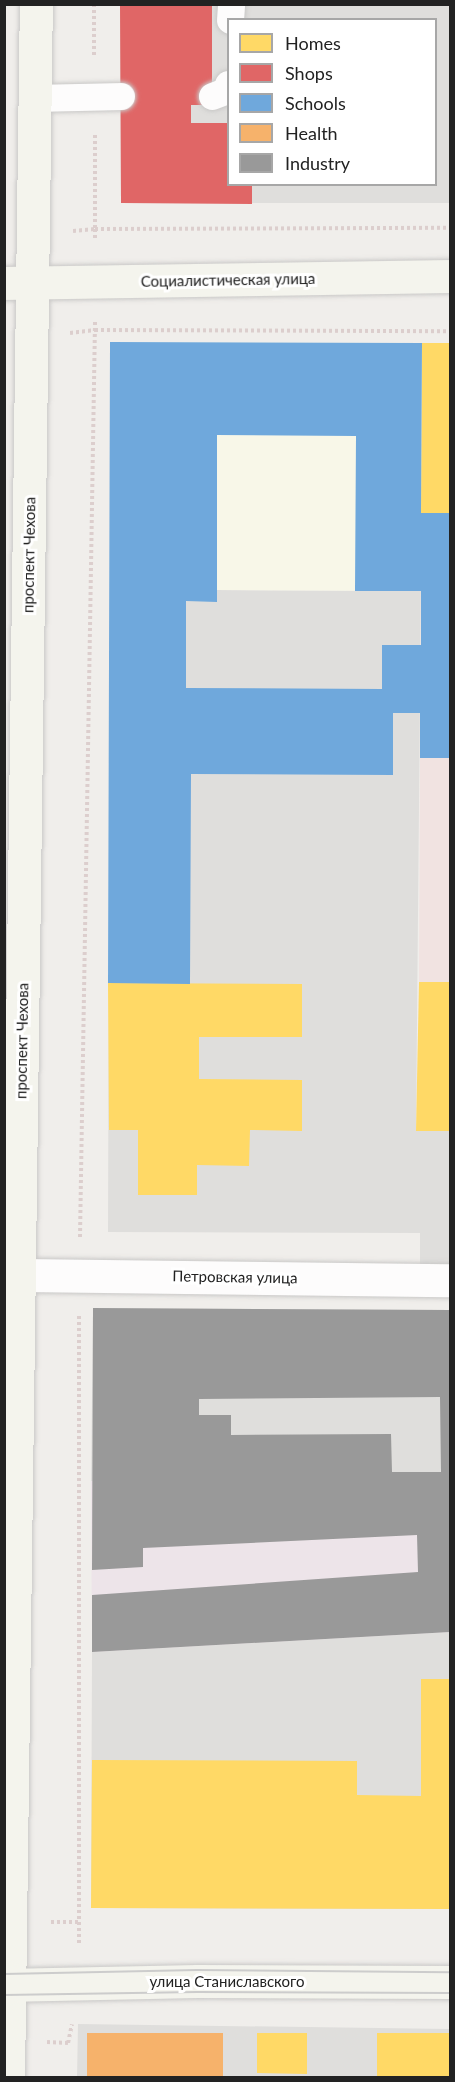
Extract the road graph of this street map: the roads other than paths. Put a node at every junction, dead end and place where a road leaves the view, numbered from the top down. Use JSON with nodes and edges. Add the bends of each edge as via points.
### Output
{"nodes":[{"id":1,"x":36,"y":4,"type":"edge"},
{"id":2,"x":108,"y":97,"type":"road end"},
{"id":3,"x":35,"y":98,"type":"junction"},
{"id":4,"x":450,"y":276,"type":"edge"},
{"id":5,"x":19,"y":283,"type":"edge"},
{"id":6,"x":19,"y":1275,"type":"junction"},
{"id":7,"x":450,"y":1280,"type":"edge"},
{"id":8,"x":450,"y":1982,"type":"edge"},
{"id":9,"x":6,"y":1985,"type":"edge"},
{"id":10,"x":8,"y":2078,"type":"edge"}],
"edges":[{"from":1,"to":3,"type":"street","name":"проспект Чехова"},
{"from":2,"to":3,"type":"lane"},
{"from":3,"to":5,"type":"street","name":"проспект Чехова","via":[[34,234]]},
{"from":4,"to":5,"type":"street","name":"Социалистическая улица"},
{"from":5,"to":6,"type":"street","name":"проспект Чехова","via":[[32,338]]},
{"from":6,"to":7,"type":"street","name":"Петровская улица"},
{"from":6,"to":9,"type":"street","name":"проспект Чехова"},
{"from":8,"to":9,"type":"street","name":"улица Станиславского"},
{"from":9,"to":10,"type":"street","name":"проспект Чехова"}]}
